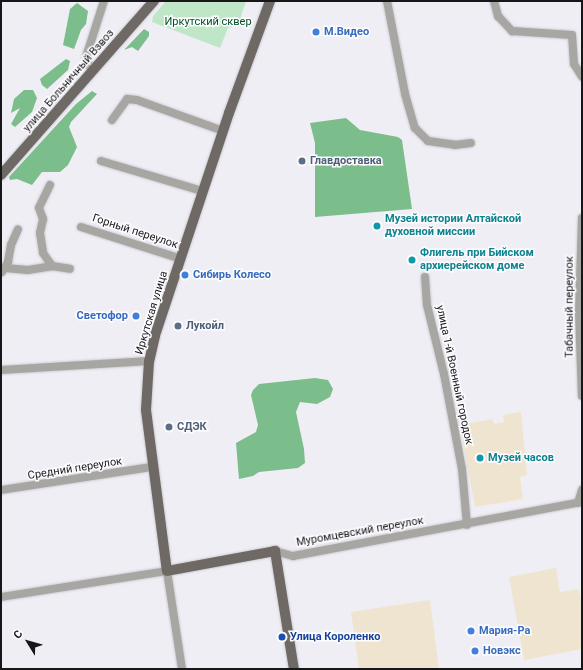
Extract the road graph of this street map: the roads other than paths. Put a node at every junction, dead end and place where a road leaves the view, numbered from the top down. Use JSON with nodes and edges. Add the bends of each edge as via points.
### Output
{"nodes":[{"id":1,"x":104,"y":1,"type":"edge"},
{"id":2,"x":146,"y":1,"type":"edge"},
{"id":3,"x":154,"y":1,"type":"edge"},
{"id":4,"x":270,"y":1,"type":"edge"},
{"id":5,"x":387,"y":1,"type":"edge"},
{"id":6,"x":494,"y":1,"type":"edge"},
{"id":7,"x":89,"y":66,"type":"junction"},
{"id":8,"x":582,"y":76,"type":"edge"},
{"id":9,"x":112,"y":120,"type":"dead end"},
{"id":10,"x":223,"y":130,"type":"junction"},
{"id":11,"x":471,"y":143,"type":"dead end"},
{"id":12,"x":101,"y":162,"type":"dead end"},
{"id":13,"x":1,"y":166,"type":"edge"},
{"id":14,"x":1,"y":175,"type":"edge"},
{"id":15,"x":50,"y":185,"type":"dead end"},
{"id":16,"x":202,"y":191,"type":"junction"},
{"id":17,"x":582,"y":218,"type":"edge"},
{"id":18,"x":81,"y":227,"type":"dead end"},
{"id":19,"x":18,"y":229,"type":"dead end"},
{"id":20,"x":181,"y":259,"type":"junction"},
{"id":21,"x":52,"y":266,"type":"junction"},
{"id":22,"x":70,"y":269,"type":"dead end"},
{"id":23,"x":3,"y":271,"type":"edge"},
{"id":24,"x":425,"y":277,"type":"dead end"},
{"id":25,"x":149,"y":361,"type":"junction"},
{"id":26,"x":1,"y":370,"type":"edge"},
{"id":27,"x":582,"y":396,"type":"edge"},
{"id":28,"x":152,"y":467,"type":"junction"},
{"id":29,"x":1,"y":490,"type":"edge"},
{"id":30,"x":582,"y":490,"type":"edge"},
{"id":31,"x":580,"y":502,"type":"edge"},
{"id":32,"x":467,"y":525,"type":"junction"},
{"id":33,"x":275,"y":551,"type":"junction"},
{"id":34,"x":167,"y":571,"type":"junction"},
{"id":35,"x":1,"y":598,"type":"edge"},
{"id":36,"x":182,"y":669,"type":"edge"},
{"id":37,"x":294,"y":669,"type":"edge"}],
"edges":[{"from":1,"to":7,"type":"street","via":[[86,57]]},
{"from":2,"to":7,"type":"main road","name":"улица Больничный Взвоз"},
{"from":3,"to":14,"type":"main road","name":"улица Больничный Взвоз"},
{"from":4,"to":10,"type":"main road","name":"Иркутская улица"},
{"from":5,"to":11,"type":"street","via":[[405,94],[415,128],[428,141],[455,145]]},
{"from":6,"to":8,"type":"street","via":[[498,16],[512,31],[572,35],[574,64]]},
{"from":7,"to":13,"type":"main road","name":"улица Больничный Взвоз"},
{"from":9,"to":10,"type":"street","via":[[127,99],[137,100]]},
{"from":10,"to":16,"type":"main road","name":"Иркутская улица"},
{"from":12,"to":16,"type":"street"},
{"from":15,"to":21,"type":"street","via":[[39,208],[43,219],[40,233],[44,256]]},
{"from":16,"to":20,"type":"main road","name":"Иркутская улица"},
{"from":17,"to":27,"type":"street","name":"Табачный переулок","via":[[579,312]]},
{"from":18,"to":20,"type":"street","name":"Горный переулок"},
{"from":19,"to":23,"type":"street"},
{"from":20,"to":25,"type":"main road","name":"Иркутская улица"},
{"from":21,"to":22,"type":"street"},
{"from":21,"to":23,"type":"street"},
{"from":24,"to":32,"type":"street","name":"улица 1-й Военный городок","via":[[427,305],[444,374],[462,469]]},
{"from":25,"to":26,"type":"street"},
{"from":25,"to":28,"type":"main road","name":"Иркутская улица","via":[[146,410]]},
{"from":28,"to":29,"type":"street","name":"Средний переулок"},
{"from":28,"to":34,"type":"main road","name":"Иркутская улица"},
{"from":30,"to":31,"type":"street"},
{"from":31,"to":32,"type":"street","name":"Муромцевский переулок"},
{"from":32,"to":33,"type":"street","name":"Муромцевский переулок","via":[[293,556]]},
{"from":33,"to":34,"type":"main road","name":"Муромцевский переулок"},
{"from":33,"to":37,"type":"main road"},
{"from":34,"to":35,"type":"street","name":"Муромцевский переулок"},
{"from":34,"to":36,"type":"street","name":"Иркутская улица"}]}
